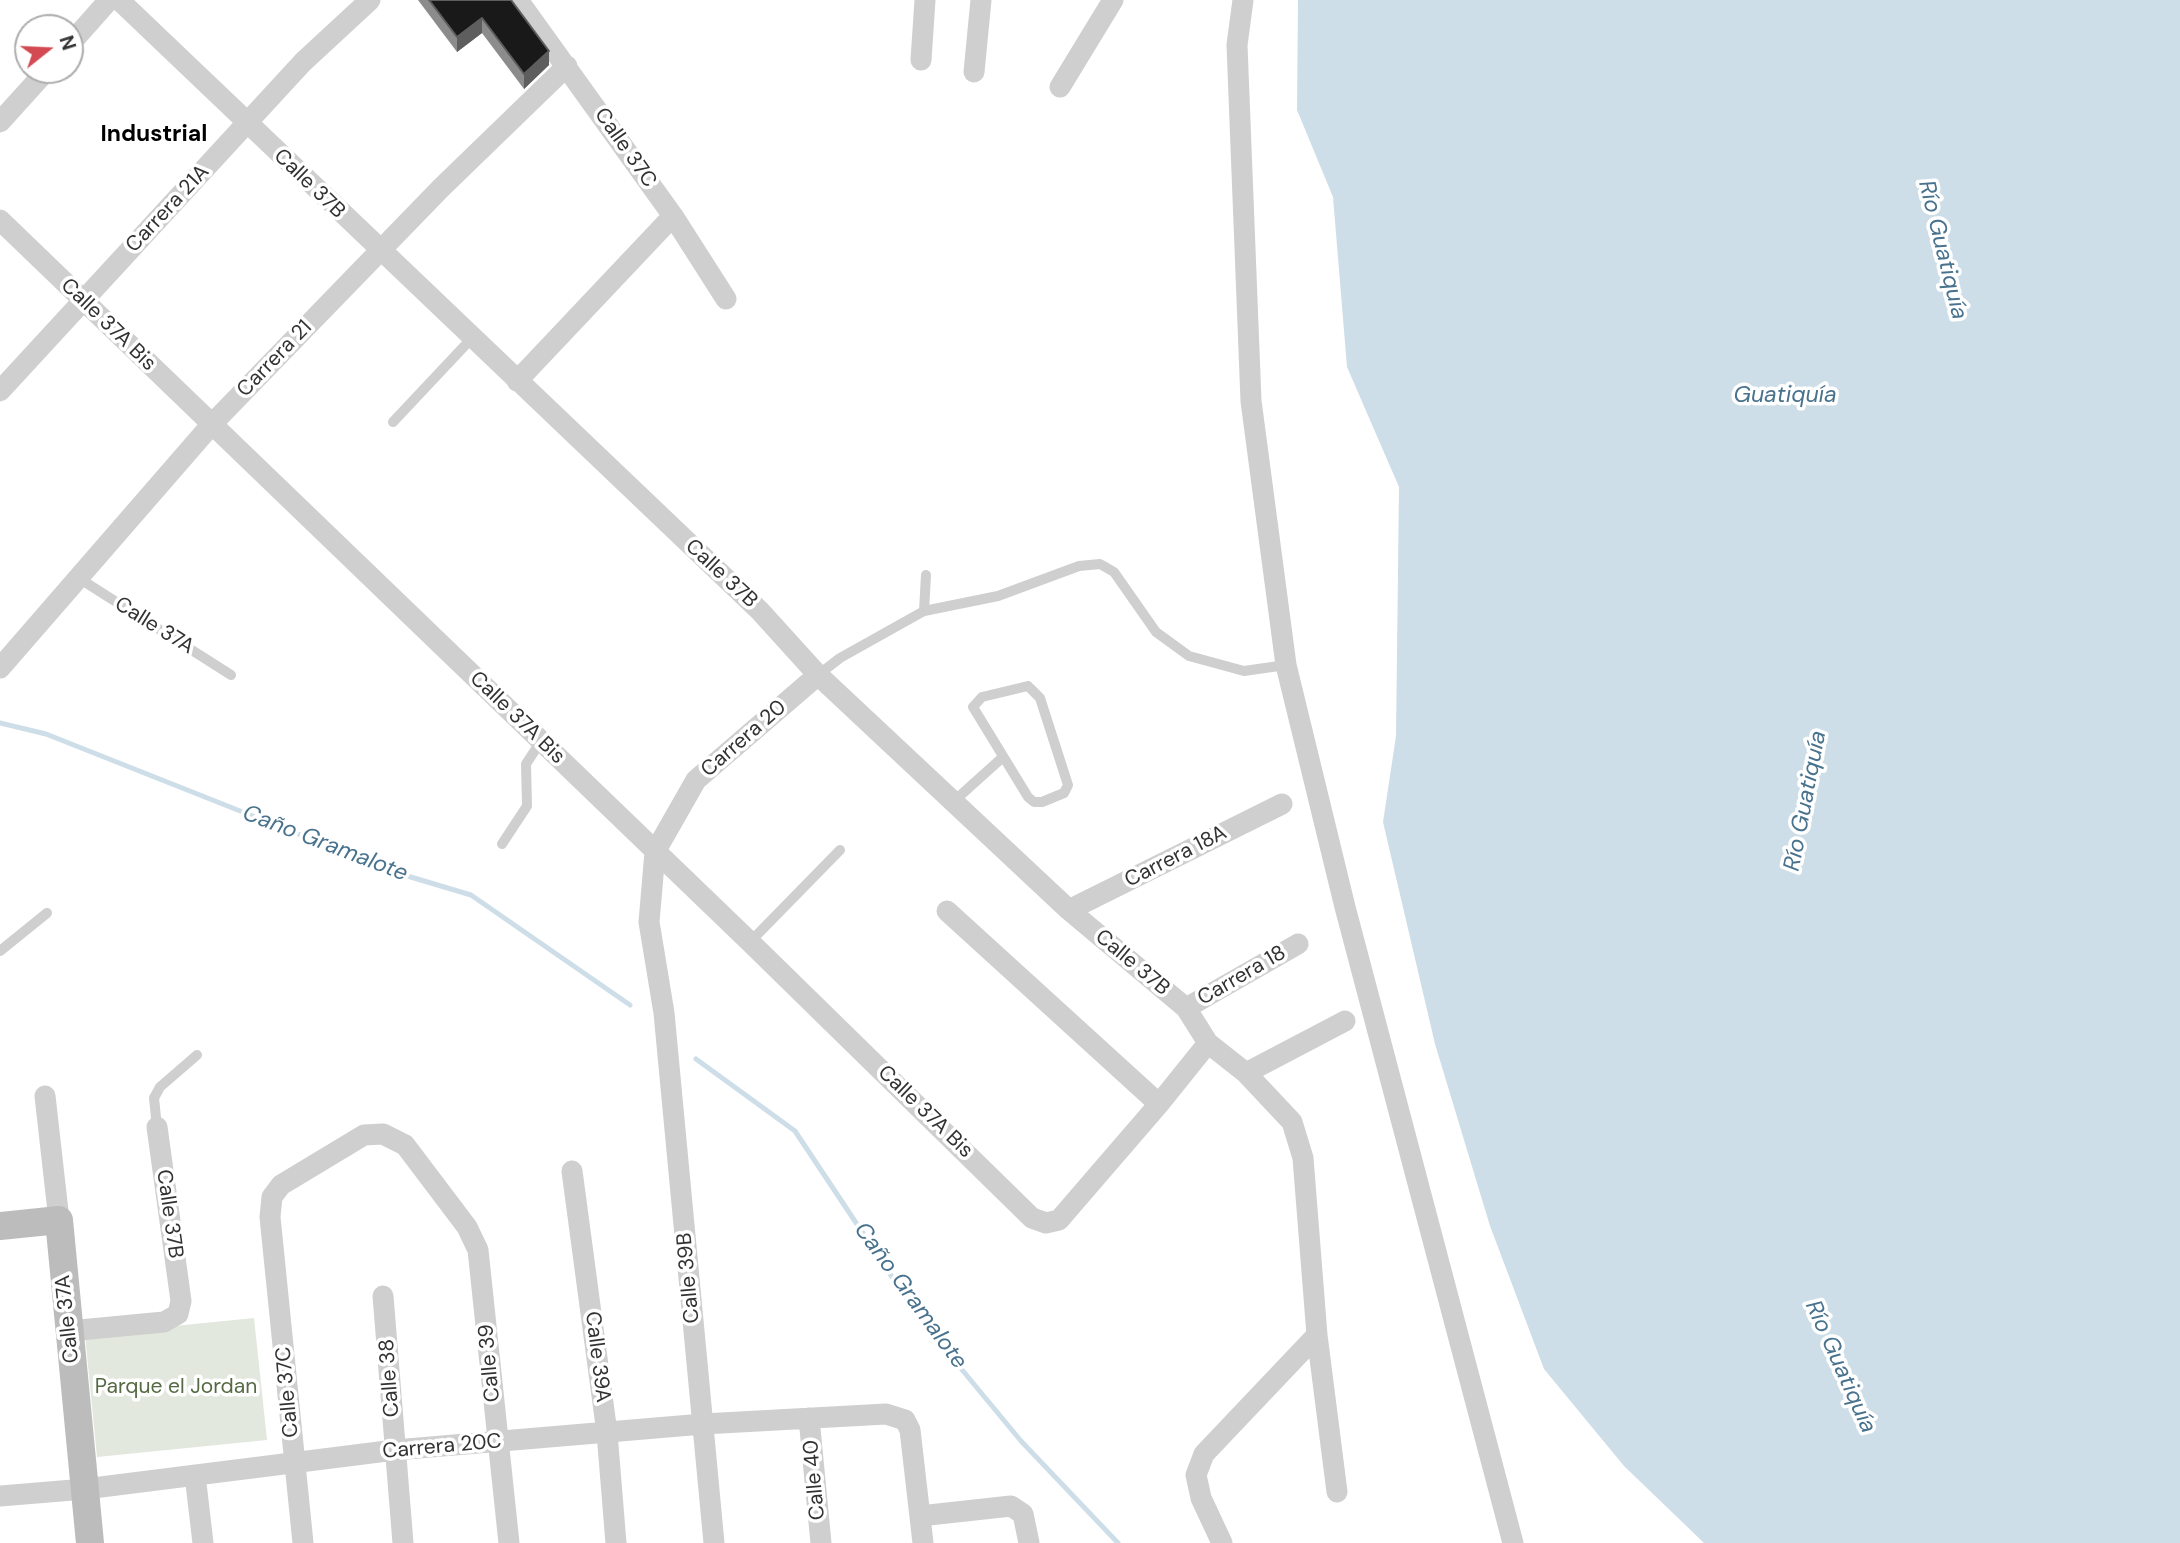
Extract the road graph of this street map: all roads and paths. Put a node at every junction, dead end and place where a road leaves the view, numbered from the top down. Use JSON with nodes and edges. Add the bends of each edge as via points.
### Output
{"nodes":[{"id":1,"x":109,"y":0,"type":"edge"},
{"id":2,"x":119,"y":0,"type":"edge"},
{"id":3,"x":370,"y":0,"type":"edge"},
{"id":4,"x":518,"y":0,"type":"edge"},
{"id":5,"x":925,"y":0,"type":"edge"},
{"id":6,"x":981,"y":0,"type":"edge"},
{"id":7,"x":1112,"y":0,"type":"edge"},
{"id":8,"x":1243,"y":0,"type":"edge"},
{"id":9,"x":84,"y":28,"type":"edge"},
{"id":10,"x":921,"y":60,"type":"dead end"},
{"id":11,"x":567,"y":66,"type":"junction"},
{"id":12,"x":974,"y":72,"type":"dead end"},
{"id":13,"x":34,"y":84,"type":"edge"},
{"id":14,"x":1060,"y":87,"type":"dead end"},
{"id":15,"x":0,"y":122,"type":"edge"},
{"id":16,"x":246,"y":124,"type":"junction"},
{"id":17,"x":673,"y":216,"type":"junction"},
{"id":18,"x":0,"y":220,"type":"edge"},
{"id":19,"x":379,"y":251,"type":"junction"},
{"id":20,"x":726,"y":299,"type":"dead end"},
{"id":21,"x":83,"y":302,"type":"junction"},
{"id":22,"x":472,"y":338,"type":"junction"},
{"id":23,"x":517,"y":381,"type":"junction"},
{"id":24,"x":0,"y":391,"type":"edge"},
{"id":25,"x":393,"y":422,"type":"dead end"},
{"id":26,"x":212,"y":424,"type":"junction"},
{"id":27,"x":926,"y":575,"type":"dead end"},
{"id":28,"x":77,"y":577,"type":"junction"},
{"id":29,"x":924,"y":611,"type":"junction"},
{"id":30,"x":1286,"y":665,"type":"junction"},
{"id":31,"x":0,"y":668,"type":"edge"},
{"id":32,"x":231,"y":675,"type":"dead end"},
{"id":33,"x":818,"y":675,"type":"junction"},
{"id":34,"x":541,"y":741,"type":"junction"},
{"id":35,"x":1003,"y":757,"type":"junction"},
{"id":36,"x":953,"y":802,"type":"junction"},
{"id":37,"x":1282,"y":804,"type":"dead end"},
{"id":38,"x":502,"y":844,"type":"dead end"},
{"id":39,"x":840,"y":850,"type":"dead end"},
{"id":40,"x":655,"y":852,"type":"junction"},
{"id":41,"x":1069,"y":910,"type":"junction"},
{"id":42,"x":947,"y":911,"type":"dead end"},
{"id":43,"x":47,"y":913,"type":"dead end"},
{"id":44,"x":750,"y":942,"type":"junction"},
{"id":45,"x":1298,"y":944,"type":"dead end"},
{"id":46,"x":0,"y":951,"type":"edge"},
{"id":47,"x":1186,"y":1008,"type":"junction"},
{"id":48,"x":664,"y":1013,"type":"joint"},
{"id":49,"x":1345,"y":1020,"type":"dead end"},
{"id":50,"x":1208,"y":1043,"type":"junction"},
{"id":51,"x":197,"y":1055,"type":"dead end"},
{"id":52,"x":1246,"y":1073,"type":"junction"},
{"id":53,"x":45,"y":1096,"type":"dead end"},
{"id":54,"x":1159,"y":1104,"type":"junction"},
{"id":55,"x":157,"y":1127,"type":"joint"},
{"id":56,"x":572,"y":1171,"type":"dead end"},
{"id":57,"x":59,"y":1220,"type":"junction"},
{"id":58,"x":0,"y":1226,"type":"edge"},
{"id":59,"x":274,"y":1242,"type":"joint"},
{"id":60,"x":383,"y":1296,"type":"dead end"},
{"id":61,"x":69,"y":1331,"type":"junction"},
{"id":62,"x":1317,"y":1335,"type":"junction"},
{"id":63,"x":809,"y":1418,"type":"junction"},
{"id":64,"x":702,"y":1424,"type":"junction"},
{"id":65,"x":607,"y":1433,"type":"junction"},
{"id":66,"x":497,"y":1441,"type":"junction"},
{"id":67,"x":395,"y":1450,"type":"junction"},
{"id":68,"x":295,"y":1463,"type":"junction"},
{"id":69,"x":195,"y":1475,"type":"junction"},
{"id":70,"x":85,"y":1489,"type":"junction"},
{"id":71,"x":1337,"y":1492,"type":"dead end"},
{"id":72,"x":0,"y":1496,"type":"edge"},
{"id":73,"x":920,"y":1516,"type":"junction"},
{"id":74,"x":1028,"y":1536,"type":"edge"},
{"id":75,"x":90,"y":1543,"type":"edge"},
{"id":76,"x":203,"y":1543,"type":"edge"},
{"id":77,"x":303,"y":1543,"type":"edge"},
{"id":78,"x":403,"y":1543,"type":"edge"},
{"id":79,"x":509,"y":1543,"type":"edge"},
{"id":80,"x":616,"y":1543,"type":"edge"},
{"id":81,"x":714,"y":1543,"type":"edge"},
{"id":82,"x":821,"y":1543,"type":"edge"},
{"id":83,"x":923,"y":1543,"type":"edge"},
{"id":84,"x":1222,"y":1543,"type":"edge"},
{"id":85,"x":1513,"y":1543,"type":"edge"}],
"edges":[{"from":1,"to":9,"type":"street"},
{"from":2,"to":16,"type":"street","name":"Calle 37B"},
{"from":3,"to":16,"type":"street","name":"Carrera 21A","via":[[303,62]]},
{"from":4,"to":11,"type":"street","name":"Calle 37C"},
{"from":5,"to":10,"type":"street"},
{"from":6,"to":12,"type":"street"},
{"from":7,"to":14,"type":"street"},
{"from":8,"to":30,"type":"street","via":[[1237,45],[1251,401]]},
{"from":11,"to":17,"type":"street","name":"Calle 37C"},
{"from":11,"to":19,"type":"street","name":"Carrera 21"},
{"from":13,"to":15,"type":"street"},
{"from":16,"to":19,"type":"street","name":"Calle 37B"},
{"from":16,"to":21,"type":"street","name":"Carrera 21A"},
{"from":17,"to":20,"type":"street","name":"Calle 37C"},
{"from":17,"to":23,"type":"street"},
{"from":18,"to":21,"type":"street","name":"Calle 37A Bis"},
{"from":19,"to":22,"type":"street","name":"Calle 37B"},
{"from":19,"to":26,"type":"street","name":"Carrera 21"},
{"from":21,"to":24,"type":"street","name":"Carrera 21A"},
{"from":21,"to":26,"type":"street","name":"Calle 37A Bis"},
{"from":22,"to":23,"type":"street","name":"Calle 37B"},
{"from":22,"to":25,"type":"lane"},
{"from":23,"to":33,"type":"street","name":"Calle 37B","via":[[760,611]]},
{"from":26,"to":28,"type":"street","name":"Carrera 21"},
{"from":26,"to":34,"type":"street","name":"Calle 37A Bis"},
{"from":27,"to":29,"type":"lane"},
{"from":28,"to":31,"type":"street","name":"Carrera 21"},
{"from":28,"to":32,"type":"lane","name":"Calle 37A"},
{"from":29,"to":30,"type":"lane","via":[[998,596],[1079,566],[1100,564],[1114,572],[1156,632],[1189,656],[1244,671]]},
{"from":29,"to":33,"type":"lane"},
{"from":30,"to":85,"type":"street"},
{"from":33,"to":36,"type":"street","name":"Calle 37B"},
{"from":33,"to":40,"type":"street","name":"Carrera 20","via":[[696,780]]},
{"from":34,"to":38,"type":"lane","via":[[526,764],[527,806]]},
{"from":34,"to":40,"type":"street","name":"Calle 37A Bis"},
{"from":35,"to":35,"type":"lane","via":[[1034,802],[1067,790],[1040,698],[1028,687],[982,697],[973,707]]},
{"from":35,"to":36,"type":"lane"},
{"from":36,"to":41,"type":"street","name":"Calle 37B"},
{"from":37,"to":41,"type":"street","name":"Carrera 18A"},
{"from":39,"to":44,"type":"lane"},
{"from":40,"to":44,"type":"street","name":"Calle 37A Bis"},
{"from":40,"to":48,"type":"street","name":"Carrera 20","via":[[649,922]]},
{"from":41,"to":47,"type":"street","name":"Calle 37B"},
{"from":42,"to":54,"type":"street"},
{"from":43,"to":46,"type":"lane"},
{"from":44,"to":54,"type":"street","name":"Calle 37A Bis","via":[[1032,1218],[1046,1223],[1059,1220]]},
{"from":45,"to":47,"type":"street","name":"Carrera 18"},
{"from":47,"to":50,"type":"street","name":"Calle 37B"},
{"from":48,"to":64,"type":"street","name":"Calle 39B"},
{"from":49,"to":52,"type":"street"},
{"from":50,"to":52,"type":"street","name":"Calle 37B"},
{"from":50,"to":54,"type":"street"},
{"from":51,"to":55,"type":"lane","via":[[160,1087],[154,1098]]},
{"from":52,"to":62,"type":"street","name":"Calle 37B","via":[[1292,1122],[1303,1158]]},
{"from":53,"to":57,"type":"street","name":"Calle 37A"},
{"from":55,"to":61,"type":"street","name":"Calle 37B","via":[[181,1301],[178,1314],[164,1322]]},
{"from":56,"to":65,"type":"street","name":"Calle 39A"},
{"from":57,"to":58,"type":"street"},
{"from":57,"to":61,"type":"street","name":"Calle 37A"},
{"from":59,"to":66,"type":"street","name":"Calle 39","via":[[272,1197],[281,1185],[363,1135],[383,1134],[405,1145],[467,1227],[478,1250]]},
{"from":59,"to":68,"type":"street","name":"Calle 37C"},
{"from":60,"to":67,"type":"street","name":"Calle 38"},
{"from":61,"to":70,"type":"street","name":"Calle 37A"},
{"from":62,"to":71,"type":"street","name":"Calle 37B"},
{"from":62,"to":84,"type":"street","via":[[1204,1454],[1196,1475],[1201,1498]]},
{"from":63,"to":64,"type":"street","name":"Carrera 20C"},
{"from":63,"to":73,"type":"street","name":"Carrera 20C","via":[[886,1414],[905,1420]]},
{"from":63,"to":82,"type":"street","name":"Calle 40"},
{"from":64,"to":65,"type":"street","name":"Carrera 20C"},
{"from":64,"to":81,"type":"street","name":"Calle 39B"},
{"from":65,"to":66,"type":"street","name":"Carrera 20C"},
{"from":65,"to":80,"type":"street","name":"Calle 39A"},
{"from":66,"to":67,"type":"street","name":"Carrera 20C"},
{"from":66,"to":79,"type":"street","name":"Calle 39"},
{"from":67,"to":68,"type":"street","name":"Carrera 20C"},
{"from":67,"to":78,"type":"street","name":"Calle 38"},
{"from":68,"to":69,"type":"street","name":"Carrera 20C"},
{"from":68,"to":77,"type":"street","name":"Calle 37C"},
{"from":69,"to":70,"type":"street","name":"Carrera 20C"},
{"from":69,"to":76,"type":"street"},
{"from":70,"to":72,"type":"street","name":"Carrera 20C"},
{"from":70,"to":75,"type":"street","name":"Calle 37A"},
{"from":73,"to":74,"type":"street","via":[[1011,1506],[1023,1514]]},
{"from":73,"to":83,"type":"street"}]}
